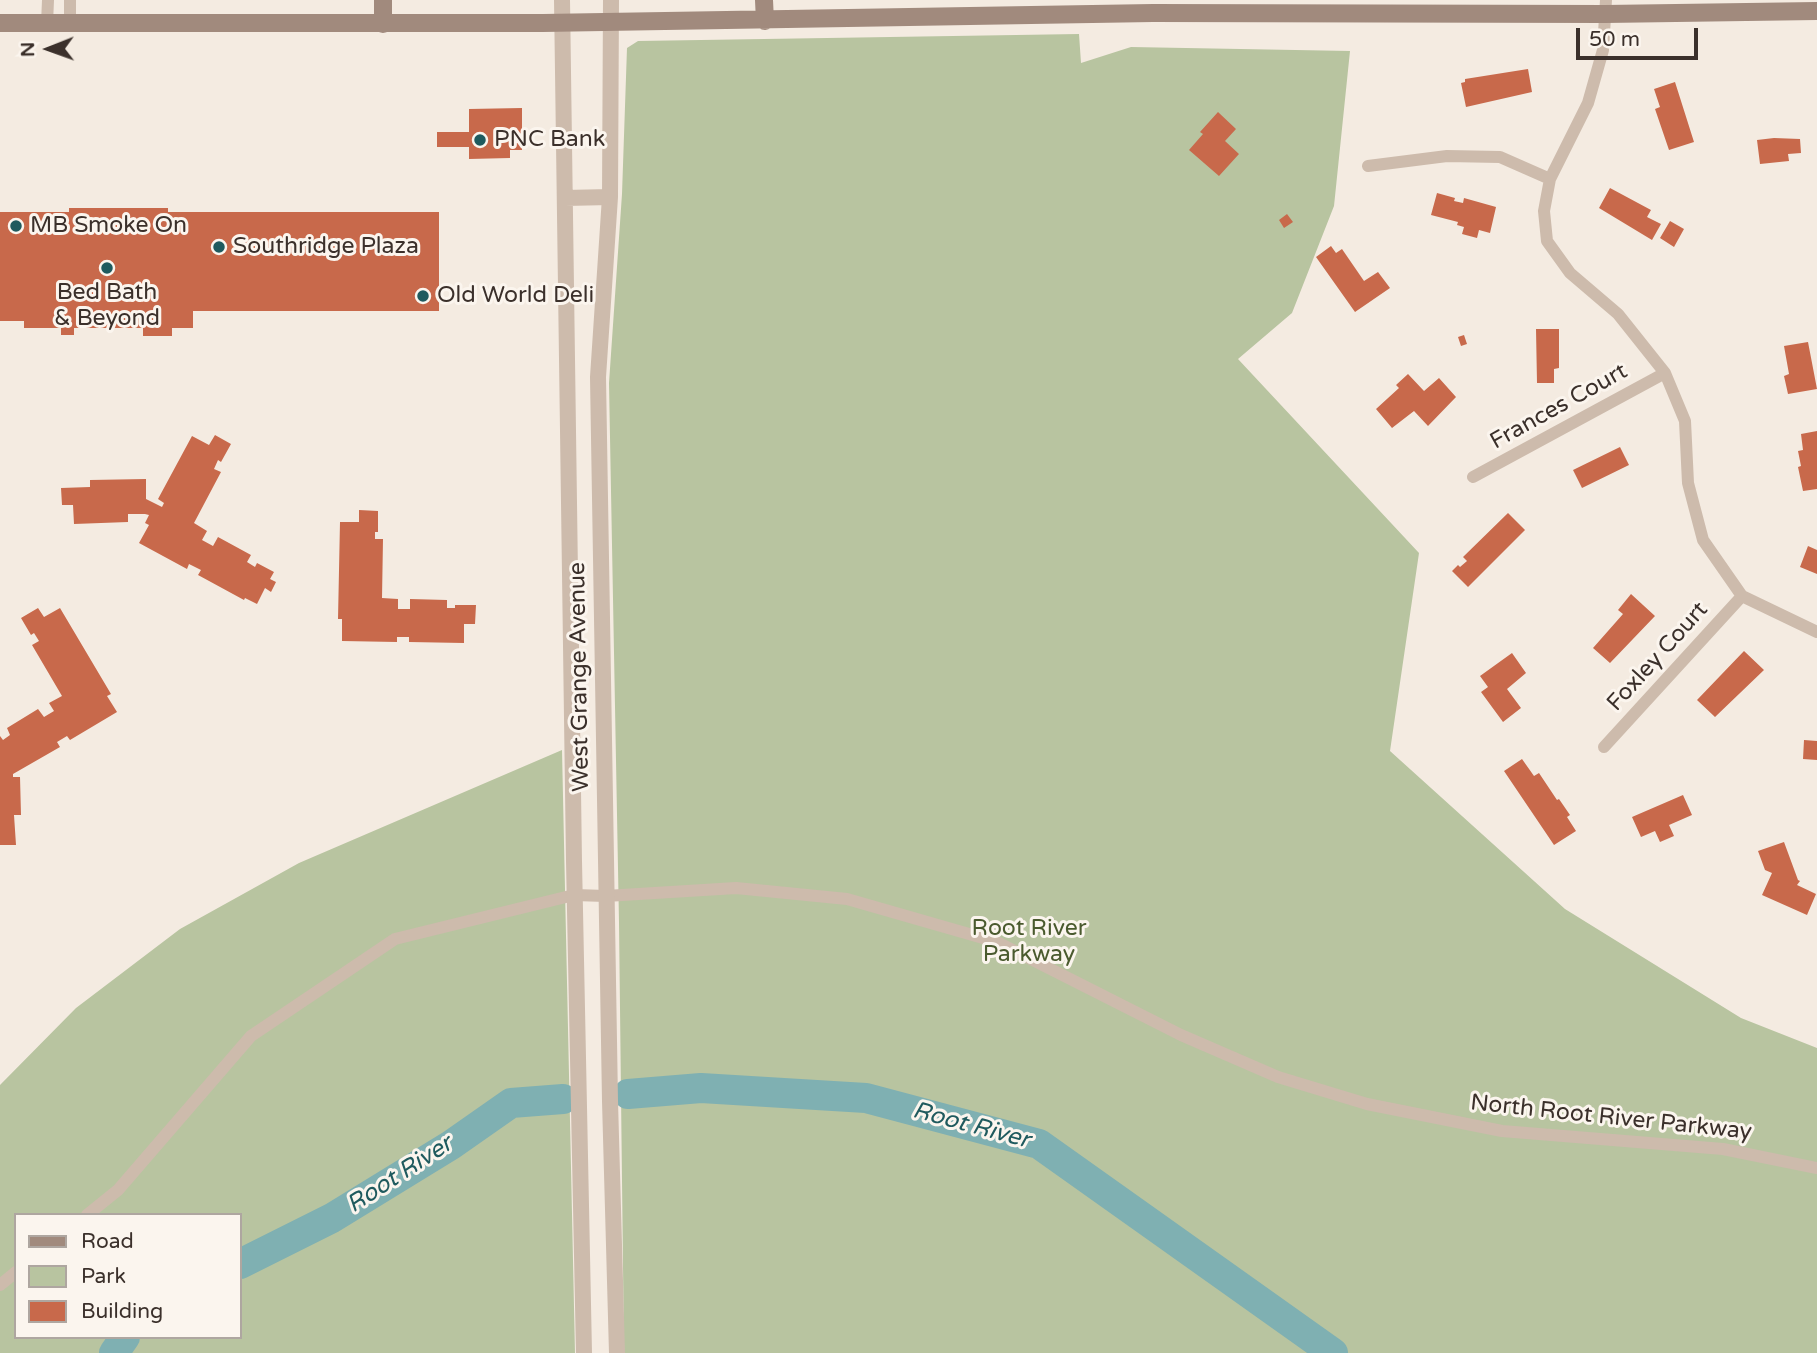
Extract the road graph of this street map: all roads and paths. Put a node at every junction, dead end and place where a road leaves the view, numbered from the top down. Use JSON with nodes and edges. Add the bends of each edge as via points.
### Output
{"nodes":[{"id":1,"x":48,"y":0,"type":"edge"},
{"id":2,"x":70,"y":0,"type":"edge"},
{"id":3,"x":383,"y":0,"type":"edge"},
{"id":4,"x":562,"y":0,"type":"edge"},
{"id":5,"x":611,"y":0,"type":"edge"},
{"id":6,"x":764,"y":0,"type":"edge"},
{"id":7,"x":1153,"y":6,"type":"edge"},
{"id":8,"x":1606,"y":7,"type":"edge"},
{"id":9,"x":1817,"y":10,"type":"edge"},
{"id":10,"x":765,"y":21,"type":"junction"},
{"id":11,"x":0,"y":23,"type":"edge"},
{"id":12,"x":70,"y":23,"type":"junction"},
{"id":13,"x":562,"y":23,"type":"junction"},
{"id":14,"x":611,"y":23,"type":"junction"},
{"id":15,"x":47,"y":24,"type":"junction"},
{"id":16,"x":383,"y":24,"type":"junction"},
{"id":17,"x":1368,"y":166,"type":"dead end"},
{"id":18,"x":1550,"y":178,"type":"junction"},
{"id":19,"x":610,"y":197,"type":"junction"},
{"id":20,"x":565,"y":198,"type":"junction"},
{"id":21,"x":1665,"y":373,"type":"junction"},
{"id":22,"x":1473,"y":477,"type":"dead end"},
{"id":23,"x":1742,"y":596,"type":"junction"},
{"id":24,"x":1817,"y":632,"type":"edge"},
{"id":25,"x":1604,"y":747,"type":"dead end"},
{"id":26,"x":575,"y":895,"type":"junction"},
{"id":27,"x":606,"y":896,"type":"junction"},
{"id":28,"x":579,"y":1101,"type":"junction"},
{"id":29,"x":610,"y":1101,"type":"junction"},
{"id":30,"x":1817,"y":1168,"type":"edge"},
{"id":31,"x":89,"y":1213,"type":"edge"},
{"id":32,"x":14,"y":1274,"type":"edge"},
{"id":33,"x":0,"y":1285,"type":"edge"},
{"id":34,"x":584,"y":1353,"type":"edge"},
{"id":35,"x":617,"y":1353,"type":"edge"}],
"edges":[{"from":1,"to":15,"type":"street"},
{"from":2,"to":12,"type":"street"},
{"from":3,"to":16,"type":"main road"},
{"from":4,"to":13,"type":"street","name":"West Grange Avenue"},
{"from":5,"to":14,"type":"street","name":"West Grange Avenue"},
{"from":6,"to":10,"type":"main road"},
{"from":7,"to":8,"type":"main road"},
{"from":7,"to":10,"type":"main road"},
{"from":8,"to":9,"type":"main road"},
{"from":8,"to":18,"type":"street","via":[[1603,50],[1588,103]]},
{"from":10,"to":14,"type":"main road"},
{"from":11,"to":15,"type":"main road"},
{"from":12,"to":15,"type":"main road"},
{"from":12,"to":16,"type":"main road"},
{"from":13,"to":14,"type":"main road"},
{"from":13,"to":16,"type":"main road"},
{"from":13,"to":20,"type":"street","name":"West Grange Avenue"},
{"from":14,"to":19,"type":"street","name":"West Grange Avenue"},
{"from":17,"to":18,"type":"street","via":[[1447,156],[1500,157]]},
{"from":18,"to":21,"type":"street","via":[[1544,211],[1547,241],[1570,273],[1618,314]]},
{"from":19,"to":20,"type":"street"},
{"from":19,"to":27,"type":"street","name":"West Grange Avenue","via":[[598,377]]},
{"from":20,"to":26,"type":"street","name":"West Grange Avenue"},
{"from":21,"to":22,"type":"street","name":"Frances Court"},
{"from":21,"to":23,"type":"street","via":[[1685,421],[1688,483],[1703,540]]},
{"from":23,"to":24,"type":"street"},
{"from":23,"to":25,"type":"street","name":"Foxley Court"},
{"from":26,"to":27,"type":"street","name":"North Root River Parkway"},
{"from":26,"to":28,"type":"street","name":"West Grange Avenue"},
{"from":26,"to":31,"type":"street","name":"North Root River Parkway","via":[[395,939],[251,1036],[118,1189]]},
{"from":27,"to":29,"type":"street","name":"West Grange Avenue"},
{"from":27,"to":30,"type":"street","name":"North Root River Parkway","via":[[736,888],[847,899],[997,942],[1181,1035],[1278,1077],[1367,1104],[1502,1131],[1723,1149]]},
{"from":28,"to":29,"type":"street"},
{"from":28,"to":34,"type":"street","name":"West Grange Avenue"},
{"from":29,"to":35,"type":"street","name":"West Grange Avenue"},
{"from":32,"to":33,"type":"street"}]}
